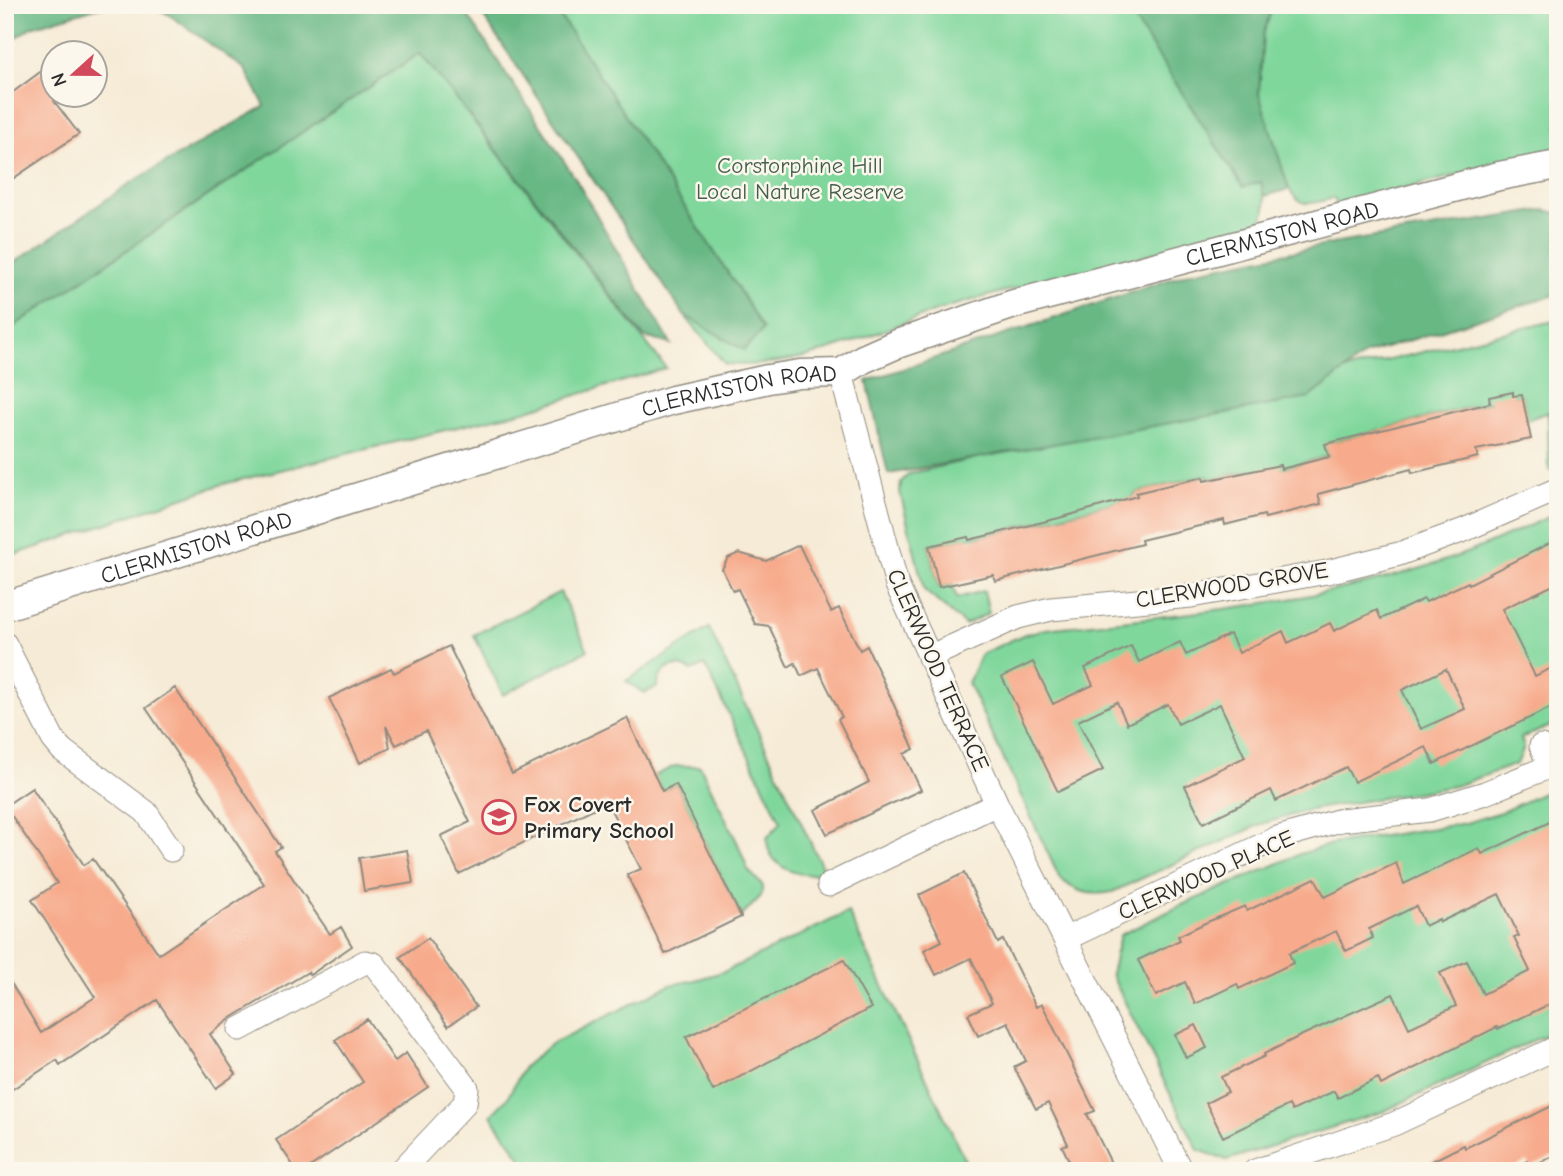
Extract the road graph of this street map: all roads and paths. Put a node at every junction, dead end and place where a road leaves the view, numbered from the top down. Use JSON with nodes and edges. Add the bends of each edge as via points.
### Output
{"nodes":[{"id":1,"x":1558,"y":165,"type":"edge"},
{"id":2,"x":841,"y":373,"type":"junction"},
{"id":3,"x":1556,"y":490,"type":"edge"},
{"id":4,"x":5,"y":606,"type":"edge"},
{"id":5,"x":5,"y":644,"type":"edge"},
{"id":6,"x":929,"y":657,"type":"junction"},
{"id":7,"x":1549,"y":758,"type":"edge"},
{"id":8,"x":997,"y":804,"type":"junction"},
{"id":9,"x":172,"y":849,"type":"dead end"},
{"id":10,"x":829,"y":886,"type":"dead end"},
{"id":11,"x":1065,"y":939,"type":"junction"},
{"id":12,"x":240,"y":1030,"type":"dead end"},
{"id":13,"x":1558,"y":1047,"type":"edge"},
{"id":14,"x":401,"y":1171,"type":"edge"},
{"id":15,"x":1181,"y":1171,"type":"edge"},
{"id":16,"x":1255,"y":1171,"type":"edge"}],
"edges":[{"from":1,"to":2,"type":"street","name":"CLERMISTON ROAD","via":[[1499,176],[1014,304],[897,344]]},
{"from":2,"to":4,"type":"street","name":"CLERMISTON ROAD","via":[[800,374],[673,400]]},
{"from":2,"to":6,"type":"street","name":"CLERWOOD TERRACE","via":[[897,585]]},
{"from":3,"to":6,"type":"street","name":"CLERWOOD GROVE","via":[[1530,492],[1399,554],[1191,596],[1051,609],[1018,617]]},
{"from":5,"to":9,"type":"street","via":[[53,739],[146,812]]},
{"from":6,"to":8,"type":"street","name":"CLERWOOD TERRACE"},
{"from":7,"to":11,"type":"street","name":"CLERWOOD PLACE","via":[[1485,793],[1430,810],[1341,820],[1277,838]]},
{"from":8,"to":10,"type":"street"},
{"from":8,"to":11,"type":"street","name":"CLERWOOD TERRACE"},
{"from":11,"to":15,"type":"street","name":"CLERWOOD TERRACE"},
{"from":12,"to":14,"type":"street","via":[[365,962],[374,964],[467,1088],[465,1103]]},
{"from":13,"to":16,"type":"street","via":[[1394,1124]]}]}
